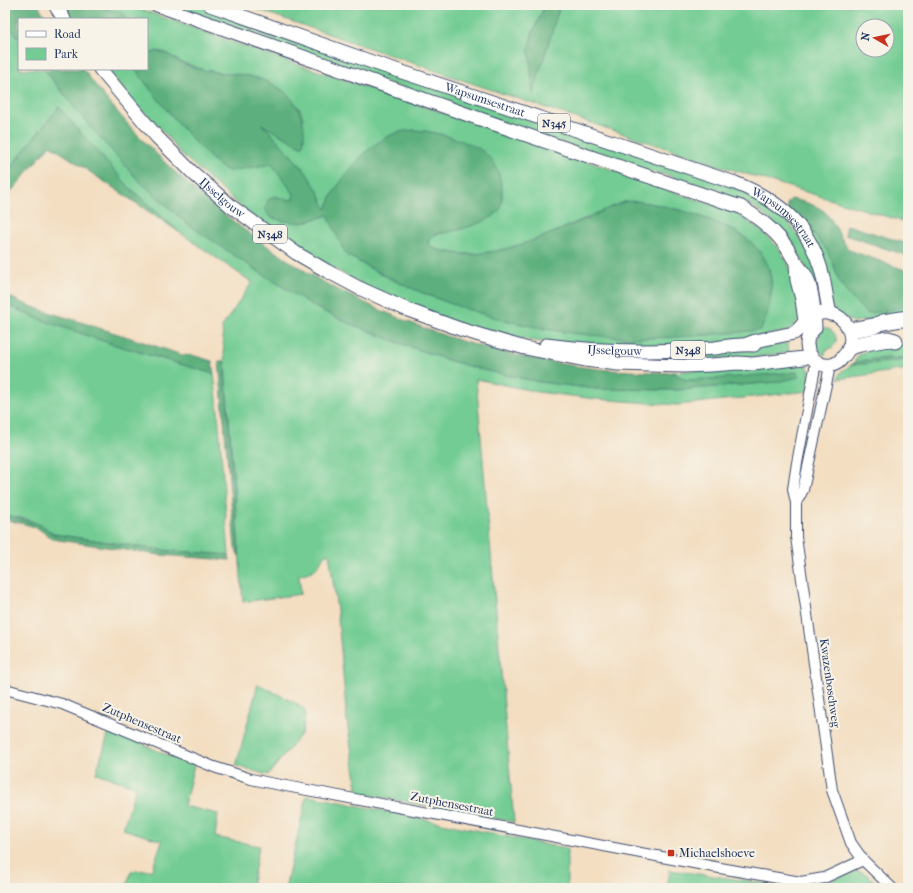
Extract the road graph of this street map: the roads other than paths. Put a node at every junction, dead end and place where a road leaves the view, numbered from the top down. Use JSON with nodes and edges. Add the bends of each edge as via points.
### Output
{"nodes":[{"id":1,"x":55,"y":5,"type":"edge"},
{"id":2,"x":157,"y":5,"type":"edge"},
{"id":3,"x":210,"y":5,"type":"edge"},
{"id":4,"x":63,"y":18,"type":"edge"},
{"id":5,"x":101,"y":70,"type":"edge"},
{"id":6,"x":830,"y":314,"type":"junction"},
{"id":7,"x":908,"y":318,"type":"edge"},
{"id":8,"x":811,"y":319,"type":"junction"},
{"id":9,"x":847,"y":328,"type":"junction"},
{"id":10,"x":798,"y":334,"type":"junction"},
{"id":11,"x":483,"y":336,"type":"junction"},
{"id":12,"x":901,"y":340,"type":"edge"},
{"id":13,"x":857,"y":348,"type":"junction"},
{"id":14,"x":805,"y":355,"type":"junction"},
{"id":15,"x":826,"y":368,"type":"junction"},
{"id":16,"x":796,"y":503,"type":"junction"},
{"id":17,"x":5,"y":689,"type":"edge"},
{"id":18,"x":863,"y":860,"type":"junction"},
{"id":19,"x":892,"y":888,"type":"edge"}],
"edges":[{"from":1,"to":4,"type":"main road"},
{"from":2,"to":8,"type":"main road","name":"Wapsumsestraat","number":"N345","via":[[576,153],[741,207],[772,231],[806,276],[812,298]]},
{"from":3,"to":6,"type":"main road","name":"Wapsumsestraat","number":"N345","via":[[735,183],[759,194],[780,207],[804,233],[820,266]]},
{"from":5,"to":11,"type":"main road","name":"IJsselgouw","number":"N348","via":[[157,137],[193,173],[232,207],[296,253],[359,288],[408,310]]},
{"from":6,"to":8,"type":"main road","via":[[820,313]]},
{"from":6,"to":9,"type":"main road","via":[[837,316]]},
{"from":7,"to":9,"type":"highway","via":[[874,326]]},
{"from":8,"to":9,"type":"main road","via":[[828,319]]},
{"from":8,"to":10,"type":"main road","via":[[798,330]]},
{"from":8,"to":14,"type":"main road","via":[[815,328],[809,335]]},
{"from":9,"to":13,"type":"main road"},
{"from":9,"to":15,"type":"main road","via":[[843,348],[840,353],[826,360]]},
{"from":10,"to":11,"type":"main road","name":"IJsselgouw","number":"N348","via":[[710,348],[621,351],[553,346]]},
{"from":10,"to":14,"type":"main road"},
{"from":11,"to":14,"type":"main road","name":"IJsselgouw","number":"N348","via":[[553,354],[618,364],[683,366]]},
{"from":12,"to":13,"type":"highway"},
{"from":13,"to":15,"type":"main road","via":[[847,364]]},
{"from":14,"to":15,"type":"main road"},
{"from":15,"to":16,"type":"street","name":"Kwazenboschweg","via":[[803,490]]},
{"from":15,"to":16,"type":"street","name":"Kwazenboschweg","via":[[795,474],[793,489]]},
{"from":16,"to":18,"type":"street","name":"Kwazenboschweg","via":[[797,544],[832,790],[851,843]]},
{"from":17,"to":18,"type":"street","name":"Zutphensestraat","via":[[62,704],[214,767],[270,783],[801,882],[824,878]]},
{"from":18,"to":19,"type":"street"}]}
